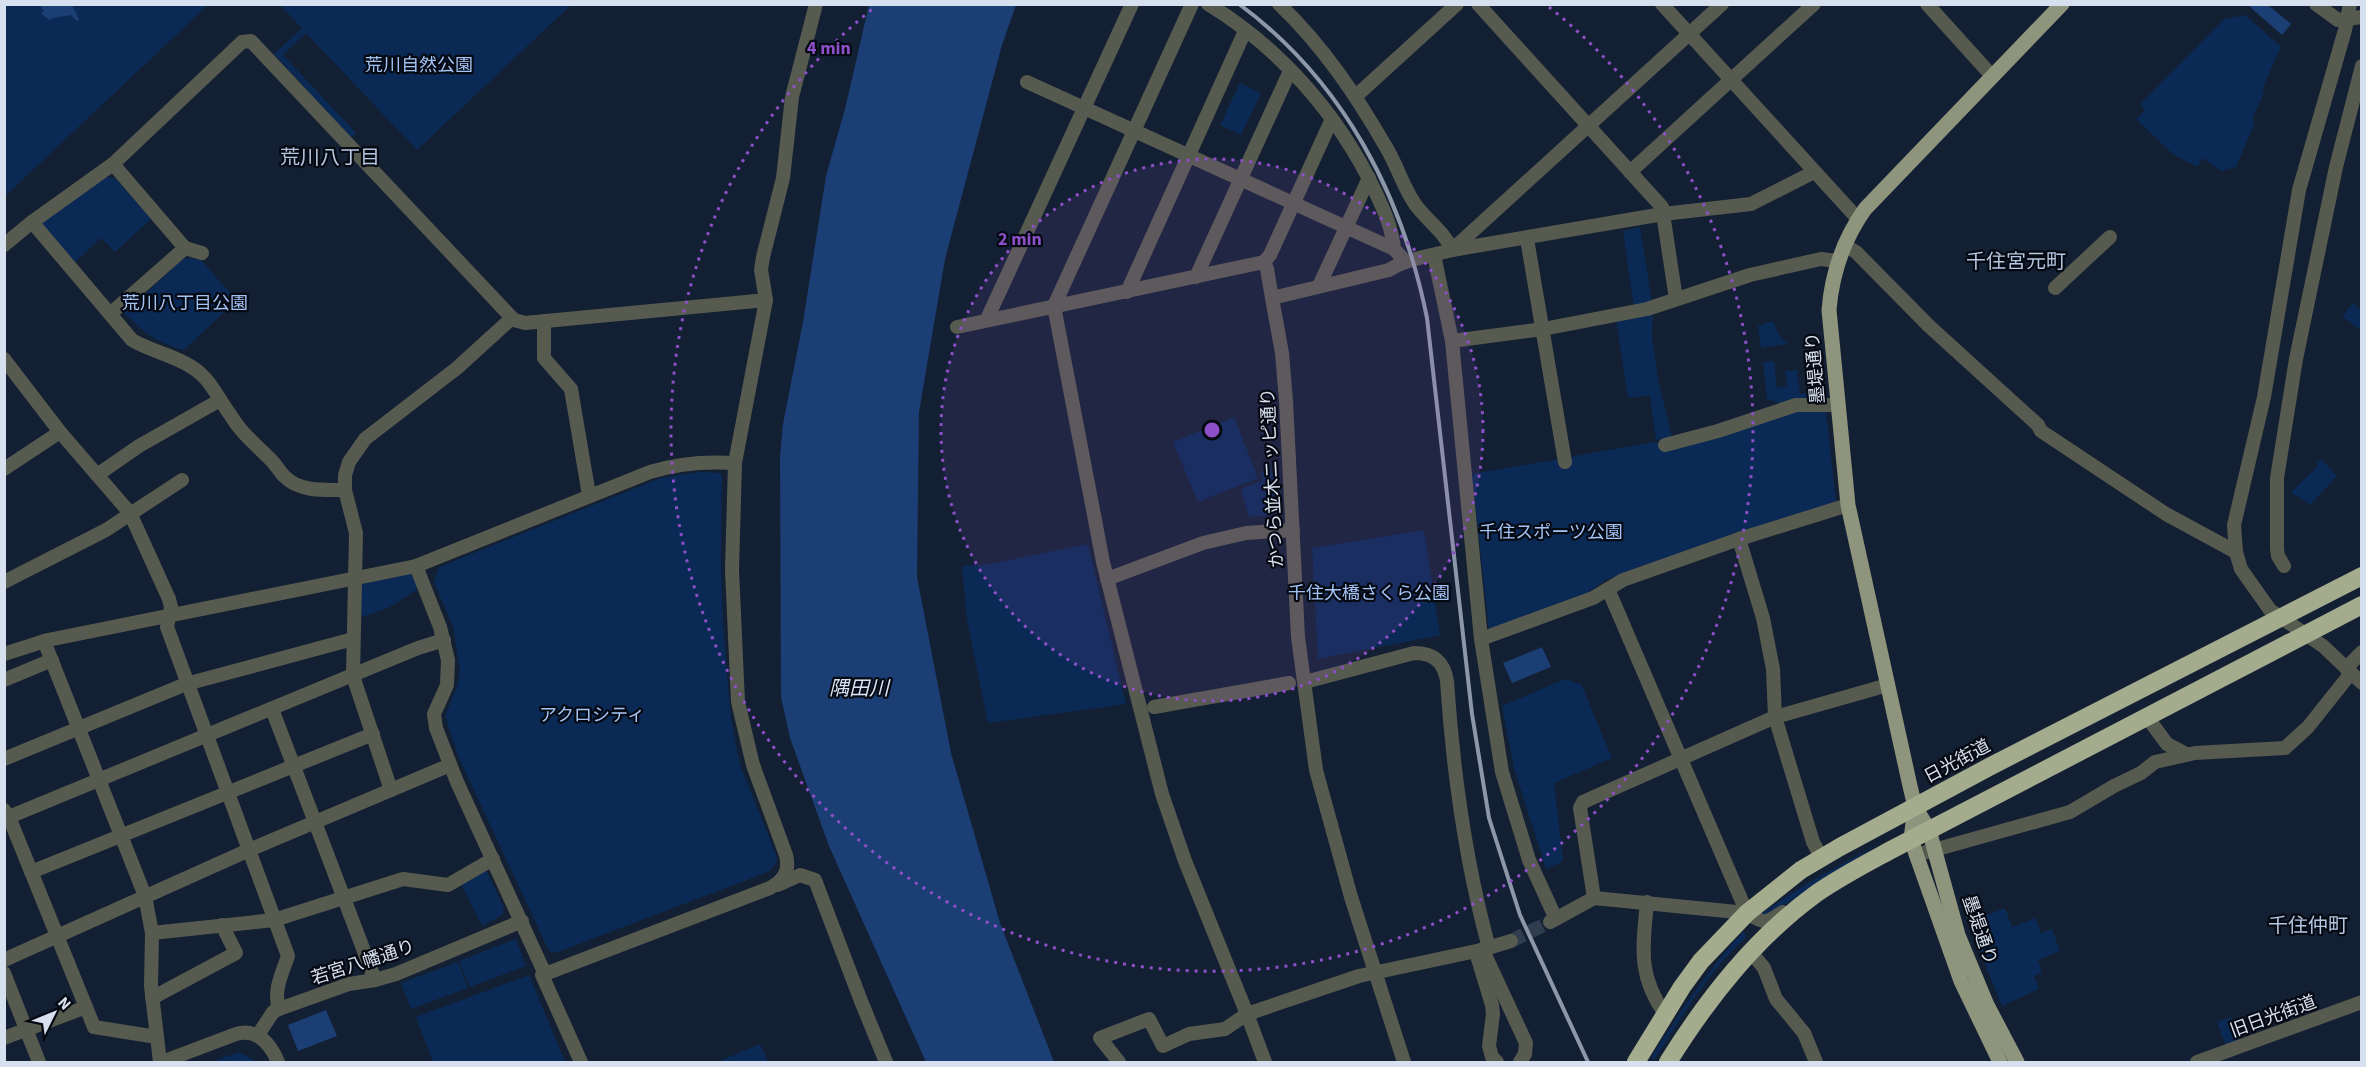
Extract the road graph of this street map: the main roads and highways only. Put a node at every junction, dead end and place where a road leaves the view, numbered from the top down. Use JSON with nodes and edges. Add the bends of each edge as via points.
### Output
{"nodes":[{"id":1,"x":2062,"y":4,"type":"edge"},
{"id":2,"x":2361,"y":576,"type":"edge"},
{"id":3,"x":2361,"y":605,"type":"edge"},
{"id":4,"x":1916,"y":807,"type":"junction"},
{"id":5,"x":1929,"y":830,"type":"junction"},
{"id":6,"x":1914,"y":847,"type":"junction"},
{"id":7,"x":1636,"y":1062,"type":"edge"},
{"id":8,"x":1668,"y":1062,"type":"edge"},
{"id":9,"x":2000,"y":1062,"type":"edge"},
{"id":10,"x":2017,"y":1062,"type":"edge"}],
"edges":[{"from":1,"to":4,"type":"main road","name":"墨堤通り","via":[[1858,219],[1837,261],[1831,290],[1829,310],[1848,505]]},
{"from":2,"to":4,"type":"highway","name":"日光街道"},
{"from":3,"to":5,"type":"highway"},
{"from":4,"to":5,"type":"main road","name":"墨堤通り"},
{"from":4,"to":6,"type":"main road","name":"墨堤通り"},
{"from":4,"to":7,"type":"highway","name":"日光街道","via":[[1821,857],[1747,913],[1701,962]]},
{"from":5,"to":6,"type":"highway"},
{"from":5,"to":10,"type":"main road","name":"墨堤通り","via":[[1958,935],[1987,1005]]},
{"from":6,"to":8,"type":"highway","via":[[1817,894],[1791,914],[1712,996]]},
{"from":6,"to":9,"type":"main road","name":"墨堤通り","via":[[1961,981]]}]}
